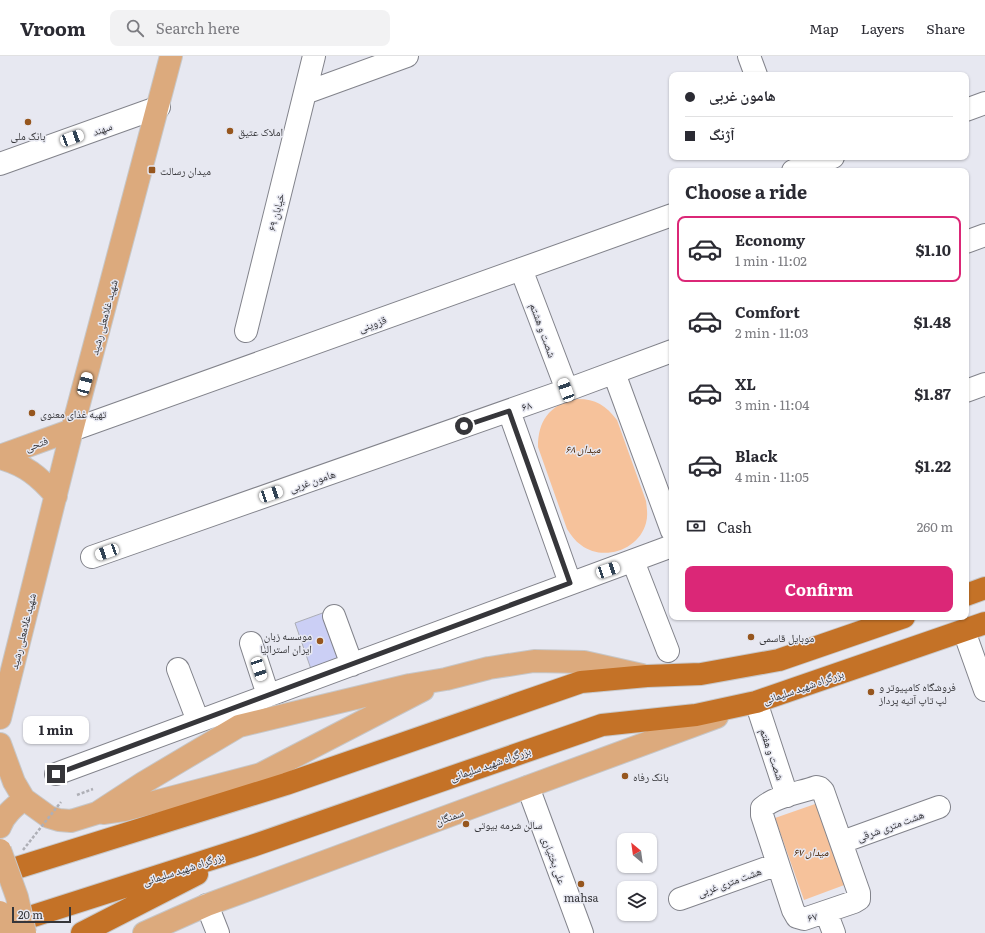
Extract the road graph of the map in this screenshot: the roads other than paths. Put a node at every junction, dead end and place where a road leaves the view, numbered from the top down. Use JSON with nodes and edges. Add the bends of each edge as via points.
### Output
{"nodes":[{"id":1,"x":171,"y":56,"type":"edge"},
{"id":2,"x":314,"y":56,"type":"edge"},
{"id":3,"x":407,"y":56,"type":"edge"},
{"id":4,"x":749,"y":56,"type":"edge"},
{"id":5,"x":755,"y":72,"type":"edge"},
{"id":6,"x":305,"y":93,"type":"junction"},
{"id":7,"x":985,"y":103,"type":"edge"},
{"id":8,"x":159,"y":107,"type":"junction"},
{"id":9,"x":969,"y":109,"type":"edge"},
{"id":10,"x":824,"y":160,"type":"edge"},
{"id":11,"x":0,"y":164,"type":"edge"},
{"id":12,"x":801,"y":168,"type":"edge"},
{"id":13,"x":669,"y":216,"type":"edge"},
{"id":14,"x":985,"y":235,"type":"edge"},
{"id":15,"x":969,"y":241,"type":"edge"},
{"id":16,"x":521,"y":269,"type":"junction"},
{"id":17,"x":246,"y":331,"type":"dead end"},
{"id":18,"x":669,"y":352,"type":"edge"},
{"id":19,"x":614,"y":373,"type":"junction"},
{"id":20,"x":985,"y":384,"type":"edge"},
{"id":21,"x":566,"y":390,"type":"junction"},
{"id":22,"x":969,"y":390,"type":"edge"},
{"id":23,"x":509,"y":411,"type":"junction"},
{"id":24,"x":72,"y":430,"type":"junction"},
{"id":25,"x":0,"y":457,"type":"edge"},
{"id":26,"x":56,"y":496,"type":"junction"},
{"id":27,"x":669,"y":523,"type":"edge"},
{"id":28,"x":669,"y":547,"type":"edge"},
{"id":29,"x":92,"y":557,"type":"dead end"},
{"id":30,"x":633,"y":561,"type":"junction"},
{"id":31,"x":570,"y":583,"type":"junction"},
{"id":32,"x":985,"y":588,"type":"edge"},
{"id":33,"x":969,"y":594,"type":"edge"},
{"id":34,"x":334,"y":616,"type":"dead end"},
{"id":35,"x":895,"y":620,"type":"edge"},
{"id":36,"x":985,"y":623,"type":"edge"},
{"id":37,"x":964,"y":631,"type":"junction"},
{"id":38,"x":251,"y":643,"type":"dead end"},
{"id":39,"x":668,"y":650,"type":"dead end"},
{"id":40,"x":352,"y":665,"type":"junction"},
{"id":41,"x":178,"y":669,"type":"dead end"},
{"id":42,"x":647,"y":676,"type":"junction"},
{"id":43,"x":446,"y":679,"type":"junction"},
{"id":44,"x":985,"y":690,"type":"edge"},
{"id":45,"x":3,"y":695,"type":"edge"},
{"id":46,"x":268,"y":695,"type":"junction"},
{"id":47,"x":757,"y":707,"type":"junction"},
{"id":48,"x":0,"y":718,"type":"edge"},
{"id":49,"x":198,"y":721,"type":"junction"},
{"id":50,"x":0,"y":744,"type":"edge"},
{"id":51,"x":56,"y":774,"type":"dead end"},
{"id":52,"x":528,"y":786,"type":"junction"},
{"id":53,"x":787,"y":796,"type":"junction"},
{"id":54,"x":24,"y":799,"type":"junction"},
{"id":55,"x":939,"y":807,"type":"dead end"},
{"id":56,"x":97,"y":813,"type":"junction"},
{"id":57,"x":1,"y":823,"type":"edge"},
{"id":58,"x":842,"y":842,"type":"junction"},
{"id":59,"x":252,"y":846,"type":"junction"},
{"id":60,"x":9,"y":852,"type":"edge"},
{"id":61,"x":778,"y":864,"type":"junction"},
{"id":62,"x":0,"y":873,"type":"edge"},
{"id":63,"x":680,"y":899,"type":"dead end"},
{"id":64,"x":207,"y":905,"type":"junction"},
{"id":65,"x":0,"y":912,"type":"edge"},
{"id":66,"x":826,"y":912,"type":"junction"},
{"id":67,"x":0,"y":927,"type":"edge"},
{"id":68,"x":5,"y":933,"type":"edge"},
{"id":69,"x":25,"y":933,"type":"edge"},
{"id":70,"x":82,"y":933,"type":"edge"},
{"id":71,"x":144,"y":933,"type":"edge"},
{"id":72,"x":218,"y":933,"type":"edge"},
{"id":73,"x":582,"y":933,"type":"edge"},
{"id":74,"x":834,"y":933,"type":"edge"}],
"edges":[{"from":1,"to":8,"type":"main road","name":"شهید غلامعلی رشید"},
{"from":2,"to":6,"type":"street","name":"خیابان ۶۹"},
{"from":3,"to":6,"type":"street"},
{"from":4,"to":5,"type":"street"},
{"from":6,"to":17,"type":"street","name":"خیابان ۶۹"},
{"from":7,"to":9,"type":"street"},
{"from":8,"to":11,"type":"street","name":"سهند"},
{"from":8,"to":24,"type":"main road","name":"شهید غلامعلی رشید"},
{"from":10,"to":12,"type":"street"},
{"from":13,"to":16,"type":"street","name":"قزوینی"},
{"from":14,"to":15,"type":"street"},
{"from":16,"to":21,"type":"street","name":"شصت و هشتم"},
{"from":16,"to":24,"type":"street","name":"قزوینی"},
{"from":18,"to":19,"type":"street","name":"۶۸"},
{"from":19,"to":21,"type":"street","name":"۶۸"},
{"from":19,"to":27,"type":"street"},
{"from":20,"to":22,"type":"street"},
{"from":21,"to":23,"type":"street","name":"۶۸"},
{"from":23,"to":29,"type":"street","name":"هامون غربی"},
{"from":23,"to":31,"type":"street","name":"۶۸"},
{"from":24,"to":25,"type":"main road","name":"فتحی"},
{"from":24,"to":26,"type":"main road","name":"شهید غلامعلی رشید"},
{"from":25,"to":26,"type":"main road","via":[[16,462],[32,472]]},
{"from":26,"to":45,"type":"main road","name":"شهید غلامعلی رشید"},
{"from":28,"to":30,"type":"street"},
{"from":30,"to":31,"type":"street"},
{"from":30,"to":39,"type":"street"},
{"from":31,"to":40,"type":"street"},
{"from":32,"to":33,"type":"highway"},
{"from":34,"to":40,"type":"street"},
{"from":35,"to":42,"type":"highway","via":[[780,660],[701,674]]},
{"from":36,"to":37,"type":"highway","name":"بزرگراه شهید سلیمانی"},
{"from":37,"to":44,"type":"street"},
{"from":37,"to":47,"type":"highway","name":"بزرگراه شهید سلیمانی"},
{"from":38,"to":46,"type":"street"},
{"from":40,"to":46,"type":"street"},
{"from":41,"to":49,"type":"street"},
{"from":42,"to":43,"type":"main road","via":[[584,662],[534,661],[489,668]]},
{"from":42,"to":62,"type":"highway","via":[[581,682],[286,784]]},
{"from":43,"to":56,"type":"main road","via":[[261,774],[124,810]]},
{"from":43,"to":56,"type":"main road","via":[[410,685],[239,726],[143,782]]},
{"from":45,"to":48,"type":"main road","name":"شهید غلامعلی رشید"},
{"from":46,"to":49,"type":"street"},
{"from":47,"to":52,"type":"main road","name":"سمنگان"},
{"from":47,"to":53,"type":"street","name":"شصت و هفتم"},
{"from":47,"to":59,"type":"highway","name":"بزرگراه شهید سلیمانی","via":[[602,725]]},
{"from":49,"to":51,"type":"street"},
{"from":50,"to":54,"type":"main road","via":[[14,782]]},
{"from":52,"to":64,"type":"main road","name":"سمنگان"},
{"from":52,"to":73,"type":"street","name":"علی بختیاری"},
{"from":53,"to":58,"type":"street","name":"۶۷","via":[[820,788]]},
{"from":53,"to":61,"type":"street","name":"۶۷","via":[[762,808]]},
{"from":54,"to":56,"type":"main road","via":[[50,817],[59,820],[71,821]]},
{"from":54,"to":57,"type":"main road"},
{"from":55,"to":58,"type":"street","name":"هشت متری شرقی"},
{"from":58,"to":66,"type":"street","name":"۶۷","via":[[859,898]]},
{"from":59,"to":67,"type":"highway","name":"بزرگراه شهید سلیمانی"},
{"from":59,"to":70,"type":"highway"},
{"from":60,"to":69,"type":"main road","bridge":true},
{"from":61,"to":63,"type":"street","name":"هشت متری غربی"},
{"from":61,"to":66,"type":"street","name":"۶۷","via":[[797,918],[804,919]]},
{"from":64,"to":71,"type":"main road","name":"سمنگان"},
{"from":64,"to":72,"type":"street"},
{"from":65,"to":68,"type":"main road","bridge":true},
{"from":66,"to":74,"type":"street"}]}
